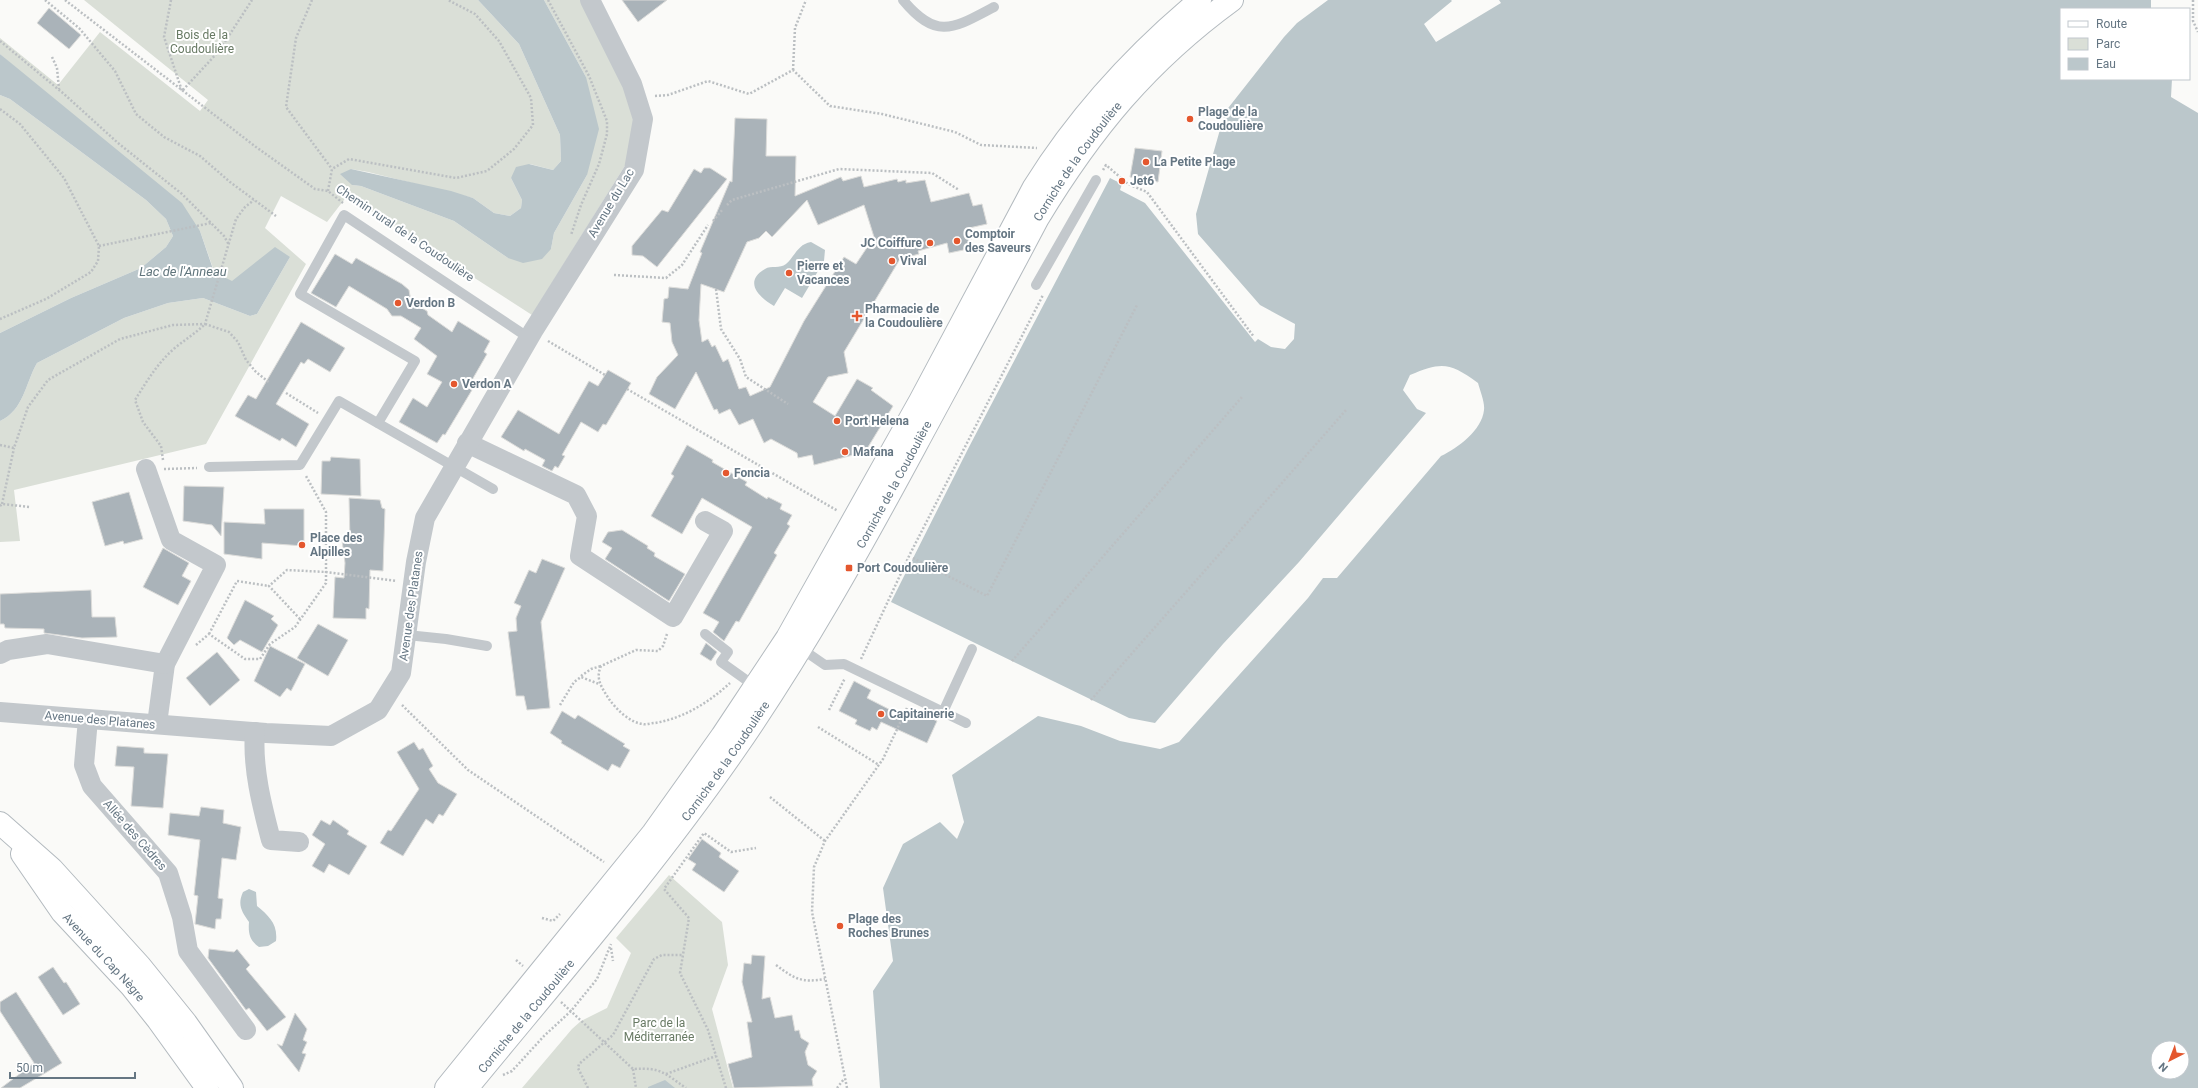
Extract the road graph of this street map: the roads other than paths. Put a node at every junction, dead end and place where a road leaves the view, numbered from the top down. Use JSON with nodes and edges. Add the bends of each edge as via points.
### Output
{"nodes":[{"id":1,"x":590,"y":0,"type":"edge"},
{"id":2,"x":903,"y":0,"type":"edge"},
{"id":3,"x":1200,"y":0,"type":"edge"},
{"id":4,"x":1232,"y":0,"type":"edge"},
{"id":5,"x":994,"y":7,"type":"dead end"},
{"id":6,"x":1096,"y":180,"type":"road end"},
{"id":7,"x":1003,"y":266,"type":"junction"},
{"id":8,"x":1036,"y":285,"type":"dead end"},
{"id":9,"x":531,"y":335,"type":"junction"},
{"id":10,"x":378,"y":423,"type":"junction"},
{"id":11,"x":467,"y":443,"type":"junction"},
{"id":12,"x":454,"y":466,"type":"junction"},
{"id":13,"x":209,"y":467,"type":"road end"},
{"id":14,"x":155,"y":469,"type":"road end"},
{"id":15,"x":493,"y":489,"type":"dead end"},
{"id":16,"x":705,"y":521,"type":"dead end"},
{"id":17,"x":704,"y":634,"type":"dead end"},
{"id":18,"x":407,"y":635,"type":"junction"},
{"id":19,"x":794,"y":643,"type":"junction"},
{"id":20,"x":487,"y":646,"type":"dead end"},
{"id":21,"x":972,"y":648,"type":"dead end"},
{"id":22,"x":0,"y":654,"type":"edge"},
{"id":23,"x":170,"y":655,"type":"junction"},
{"id":24,"x":747,"y":681,"type":"junction"},
{"id":25,"x":0,"y":712,"type":"edge"},
{"id":26,"x":943,"y":712,"type":"junction"},
{"id":27,"x":88,"y":718,"type":"junction"},
{"id":28,"x":966,"y":723,"type":"dead end"},
{"id":29,"x":157,"y":724,"type":"junction"},
{"id":30,"x":255,"y":732,"type":"junction"},
{"id":31,"x":0,"y":823,"type":"edge"},
{"id":32,"x":0,"y":827,"type":"edge"},
{"id":33,"x":299,"y":842,"type":"dead end"},
{"id":34,"x":246,"y":1030,"type":"dead end"},
{"id":35,"x":218,"y":1085,"type":"edge"},
{"id":36,"x":446,"y":1088,"type":"edge"},
{"id":37,"x":467,"y":1088,"type":"edge"}],
"edges":[{"from":1,"to":9,"type":"street","name":"Avenue du Lac","via":[[632,84],[643,119],[634,170]]},
{"from":2,"to":5,"type":"lane","via":[[929,23],[939,28],[962,24]]},
{"from":3,"to":7,"type":"main road","name":"Corniche de la Coudoulière","via":[[1164,30],[1127,67],[1054,154],[1030,194]]},
{"from":4,"to":7,"type":"main road","name":"Corniche de la Coudoulière","via":[[1143,75],[1070,166],[1038,218]]},
{"from":6,"to":8,"type":"lane"},
{"from":7,"to":19,"type":"main road","name":"Corniche de la Coudoulière","via":[[918,396]]},
{"from":7,"to":19,"type":"main road","name":"Corniche de la Coudoulière","via":[[870,531]]},
{"from":9,"to":10,"type":"lane","via":[[344,215],[300,294],[415,361]]},
{"from":9,"to":11,"type":"street","name":"Avenue des Platanes"},
{"from":10,"to":12,"type":"lane"},
{"from":10,"to":13,"type":"lane","via":[[339,401],[300,465]]},
{"from":11,"to":12,"type":"street","name":"Avenue des Platanes"},
{"from":11,"to":16,"type":"street","via":[[576,495],[587,516],[580,556],[673,617],[723,531]]},
{"from":12,"to":15,"type":"lane"},
{"from":12,"to":18,"type":"street","name":"Avenue des Platanes","via":[[425,518]]},
{"from":14,"to":23,"type":"street","via":[[171,540],[216,565]]},
{"from":17,"to":24,"type":"lane","via":[[728,652],[721,662]]},
{"from":18,"to":20,"type":"lane"},
{"from":18,"to":30,"type":"street","name":"Avenue des Platanes","via":[[401,672],[378,710],[331,736]]},
{"from":19,"to":24,"type":"main road","name":"Corniche de la Coudoulière"},
{"from":19,"to":26,"type":"lane","via":[[826,665],[844,664]]},
{"from":19,"to":37,"type":"main road","name":"Corniche de la Coudoulière","via":[[735,749],[684,822]]},
{"from":21,"to":26,"type":"lane"},
{"from":22,"to":23,"type":"street","via":[[8,650],[47,644]]},
{"from":23,"to":29,"type":"street"},
{"from":24,"to":36,"type":"main road","name":"Corniche de la Coudoulière","via":[[684,790],[621,874]]},
{"from":25,"to":27,"type":"street","name":"Avenue des Platanes"},
{"from":26,"to":28,"type":"lane"},
{"from":27,"to":29,"type":"street","name":"Avenue des Platanes"},
{"from":27,"to":34,"type":"street","name":"Allée des Cèdres","via":[[84,765],[92,786],[168,873],[182,917],[188,951]]},
{"from":29,"to":30,"type":"street","name":"Avenue des Platanes"},
{"from":30,"to":33,"type":"street","via":[[254,747],[271,840]]},
{"from":31,"to":35,"type":"main road","via":[[52,869],[140,966],[186,1023]]},
{"from":32,"to":35,"type":"main road","name":"Avenue du Cap Nègre","via":[[62,912]]}]}
